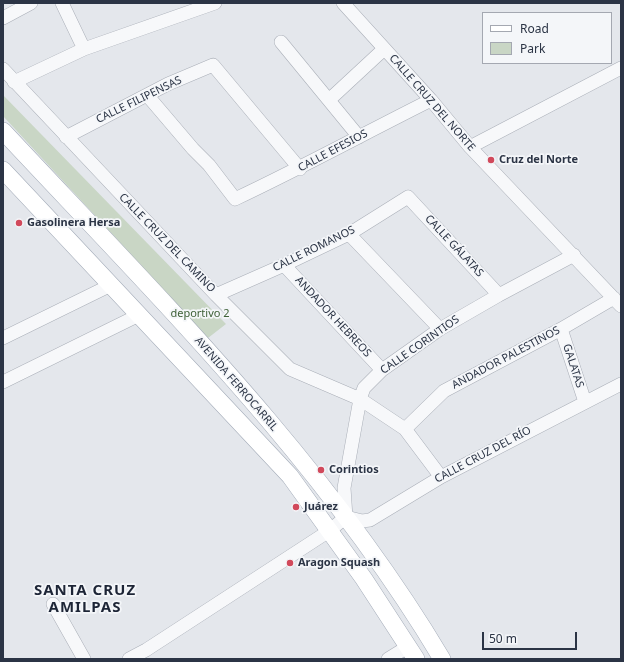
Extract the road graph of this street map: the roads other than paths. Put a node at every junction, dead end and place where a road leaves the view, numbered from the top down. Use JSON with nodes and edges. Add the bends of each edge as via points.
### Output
{"nodes":[{"id":1,"x":62,"y":3,"type":"edge"},
{"id":2,"x":215,"y":3,"type":"edge"},
{"id":3,"x":343,"y":3,"type":"edge"},
{"id":4,"x":24,"y":5,"type":"edge"},
{"id":5,"x":3,"y":18,"type":"edge"},
{"id":6,"x":281,"y":42,"type":"dead end"},
{"id":7,"x":84,"y":49,"type":"junction"},
{"id":8,"x":384,"y":49,"type":"junction"},
{"id":9,"x":621,"y":68,"type":"edge"},
{"id":10,"x":3,"y":69,"type":"edge"},
{"id":11,"x":14,"y":82,"type":"junction"},
{"id":12,"x":147,"y":96,"type":"junction"},
{"id":13,"x":329,"y":100,"type":"junction"},
{"id":14,"x":430,"y":100,"type":"junction"},
{"id":15,"x":3,"y":131,"type":"edge"},
{"id":16,"x":66,"y":137,"type":"junction"},
{"id":17,"x":358,"y":137,"type":"junction"},
{"id":18,"x":470,"y":147,"type":"junction"},
{"id":19,"x":300,"y":168,"type":"junction"},
{"id":20,"x":3,"y":170,"type":"edge"},
{"id":21,"x":408,"y":197,"type":"joint"},
{"id":22,"x":349,"y":234,"type":"junction"},
{"id":23,"x":574,"y":255,"type":"junction"},
{"id":24,"x":284,"y":265,"type":"junction"},
{"id":25,"x":111,"y":285,"type":"junction"},
{"id":26,"x":216,"y":295,"type":"junction"},
{"id":27,"x":499,"y":295,"type":"junction"},
{"id":28,"x":617,"y":302,"type":"edge"},
{"id":29,"x":139,"y":315,"type":"junction"},
{"id":30,"x":440,"y":329,"type":"junction"},
{"id":31,"x":561,"y":329,"type":"junction"},
{"id":32,"x":3,"y":338,"type":"edge"},
{"id":33,"x":382,"y":370,"type":"junction"},
{"id":34,"x":3,"y":382,"type":"edge"},
{"id":35,"x":621,"y":384,"type":"edge"},
{"id":36,"x":360,"y":399,"type":"junction"},
{"id":37,"x":585,"y":402,"type":"junction"},
{"id":38,"x":406,"y":429,"type":"junction"},
{"id":39,"x":441,"y":477,"type":"junction"},
{"id":40,"x":346,"y":517,"type":"junction"},
{"id":41,"x":329,"y":531,"type":"junction"},
{"id":42,"x":53,"y":604,"type":"dead end"},
{"id":43,"x":413,"y":653,"type":"edge"},
{"id":44,"x":84,"y":659,"type":"edge"},
{"id":45,"x":129,"y":659,"type":"edge"},
{"id":46,"x":388,"y":659,"type":"edge"},
{"id":47,"x":442,"y":659,"type":"edge"}],
"edges":[{"from":1,"to":7,"type":"street"},
{"from":2,"to":7,"type":"street"},
{"from":3,"to":8,"type":"street","name":"CALLE CRUZ DEL NORTE"},
{"from":4,"to":5,"type":"street"},
{"from":6,"to":13,"type":"street"},
{"from":7,"to":11,"type":"street"},
{"from":8,"to":13,"type":"street"},
{"from":8,"to":14,"type":"street","name":"CALLE CRUZ DEL NORTE"},
{"from":9,"to":18,"type":"street"},
{"from":10,"to":11,"type":"street","name":"CALLE CRUZ DEL CAMINO"},
{"from":11,"to":16,"type":"street","name":"CALLE CRUZ DEL CAMINO"},
{"from":12,"to":16,"type":"street","name":"CALLE FILIPENSAS"},
{"from":12,"to":19,"type":"street","name":"CALLE EFESIOS","via":[[236,199]]},
{"from":12,"to":19,"type":"street","name":"CALLE FILIPENSAS","via":[[213,65]]},
{"from":13,"to":17,"type":"street"},
{"from":14,"to":17,"type":"street","name":"CALLE EFESIOS"},
{"from":14,"to":18,"type":"street","name":"CALLE CRUZ DEL NORTE"},
{"from":15,"to":40,"type":"main road","name":"AVENIDA FERROCARRIL","via":[[202,342],[306,465]]},
{"from":16,"to":26,"type":"street","name":"CALLE CRUZ DEL CAMINO"},
{"from":17,"to":19,"type":"street","name":"CALLE EFESIOS"},
{"from":18,"to":23,"type":"street","name":"CALLE CRUZ DEL NORTE"},
{"from":20,"to":25,"type":"main road","name":"AVENIDA FERROCARRIL"},
{"from":21,"to":22,"type":"street","name":"CALLE ROMANOS"},
{"from":21,"to":27,"type":"street","name":"CALLE GÁLATAS"},
{"from":22,"to":24,"type":"street","name":"CALLE ROMANOS"},
{"from":22,"to":30,"type":"street"},
{"from":23,"to":27,"type":"street","name":"CALLE CORINTIOS"},
{"from":23,"to":28,"type":"street","name":"CALLE CRUZ DEL NORTE"},
{"from":24,"to":26,"type":"street","name":"CALLE ROMANOS"},
{"from":24,"to":33,"type":"street","name":"ANDADOR HEBREOS"},
{"from":25,"to":29,"type":"main road","name":"AVENIDA FERROCARRIL"},
{"from":25,"to":32,"type":"street"},
{"from":26,"to":36,"type":"street","name":"CALLE CRUZ DEL CAMINO","via":[[290,368]]},
{"from":27,"to":30,"type":"street","name":"CALLE CORINTIOS"},
{"from":28,"to":31,"type":"street","name":"ANDADOR PALESTINOS"},
{"from":29,"to":34,"type":"street"},
{"from":29,"to":41,"type":"main road","name":"AVENIDA FERROCARRIL","via":[[290,476]]},
{"from":30,"to":33,"type":"street","name":"CALLE CORINTIOS"},
{"from":31,"to":37,"type":"street","name":"GALATAS"},
{"from":31,"to":38,"type":"street","name":"ANDADOR PALESTINOS","via":[[444,391]]},
{"from":33,"to":36,"type":"street","name":"CALLE CORINTIOS","via":[[364,388]]},
{"from":35,"to":37,"type":"street","name":"CALLE CRUZ DEL RÍO"},
{"from":36,"to":38,"type":"street","name":"CALLE CRUZ DEL CAMINO"},
{"from":36,"to":40,"type":"street","name":"CALLE CORINTIOS","via":[[344,488]]},
{"from":37,"to":39,"type":"street","name":"CALLE CRUZ DEL RÍO"},
{"from":38,"to":39,"type":"street","name":"CALLE CRUZ DEL CAMINO"},
{"from":39,"to":40,"type":"street","name":"CALLE CRUZ DEL RÍO","via":[[370,520]]},
{"from":40,"to":41,"type":"street"},
{"from":40,"to":47,"type":"main road","name":"AVENIDA FERROCARRIL"},
{"from":41,"to":43,"type":"main road","name":"AVENIDA FERROCARRIL"},
{"from":41,"to":45,"type":"street"},
{"from":42,"to":44,"type":"street"},
{"from":43,"to":46,"type":"street"}]}
